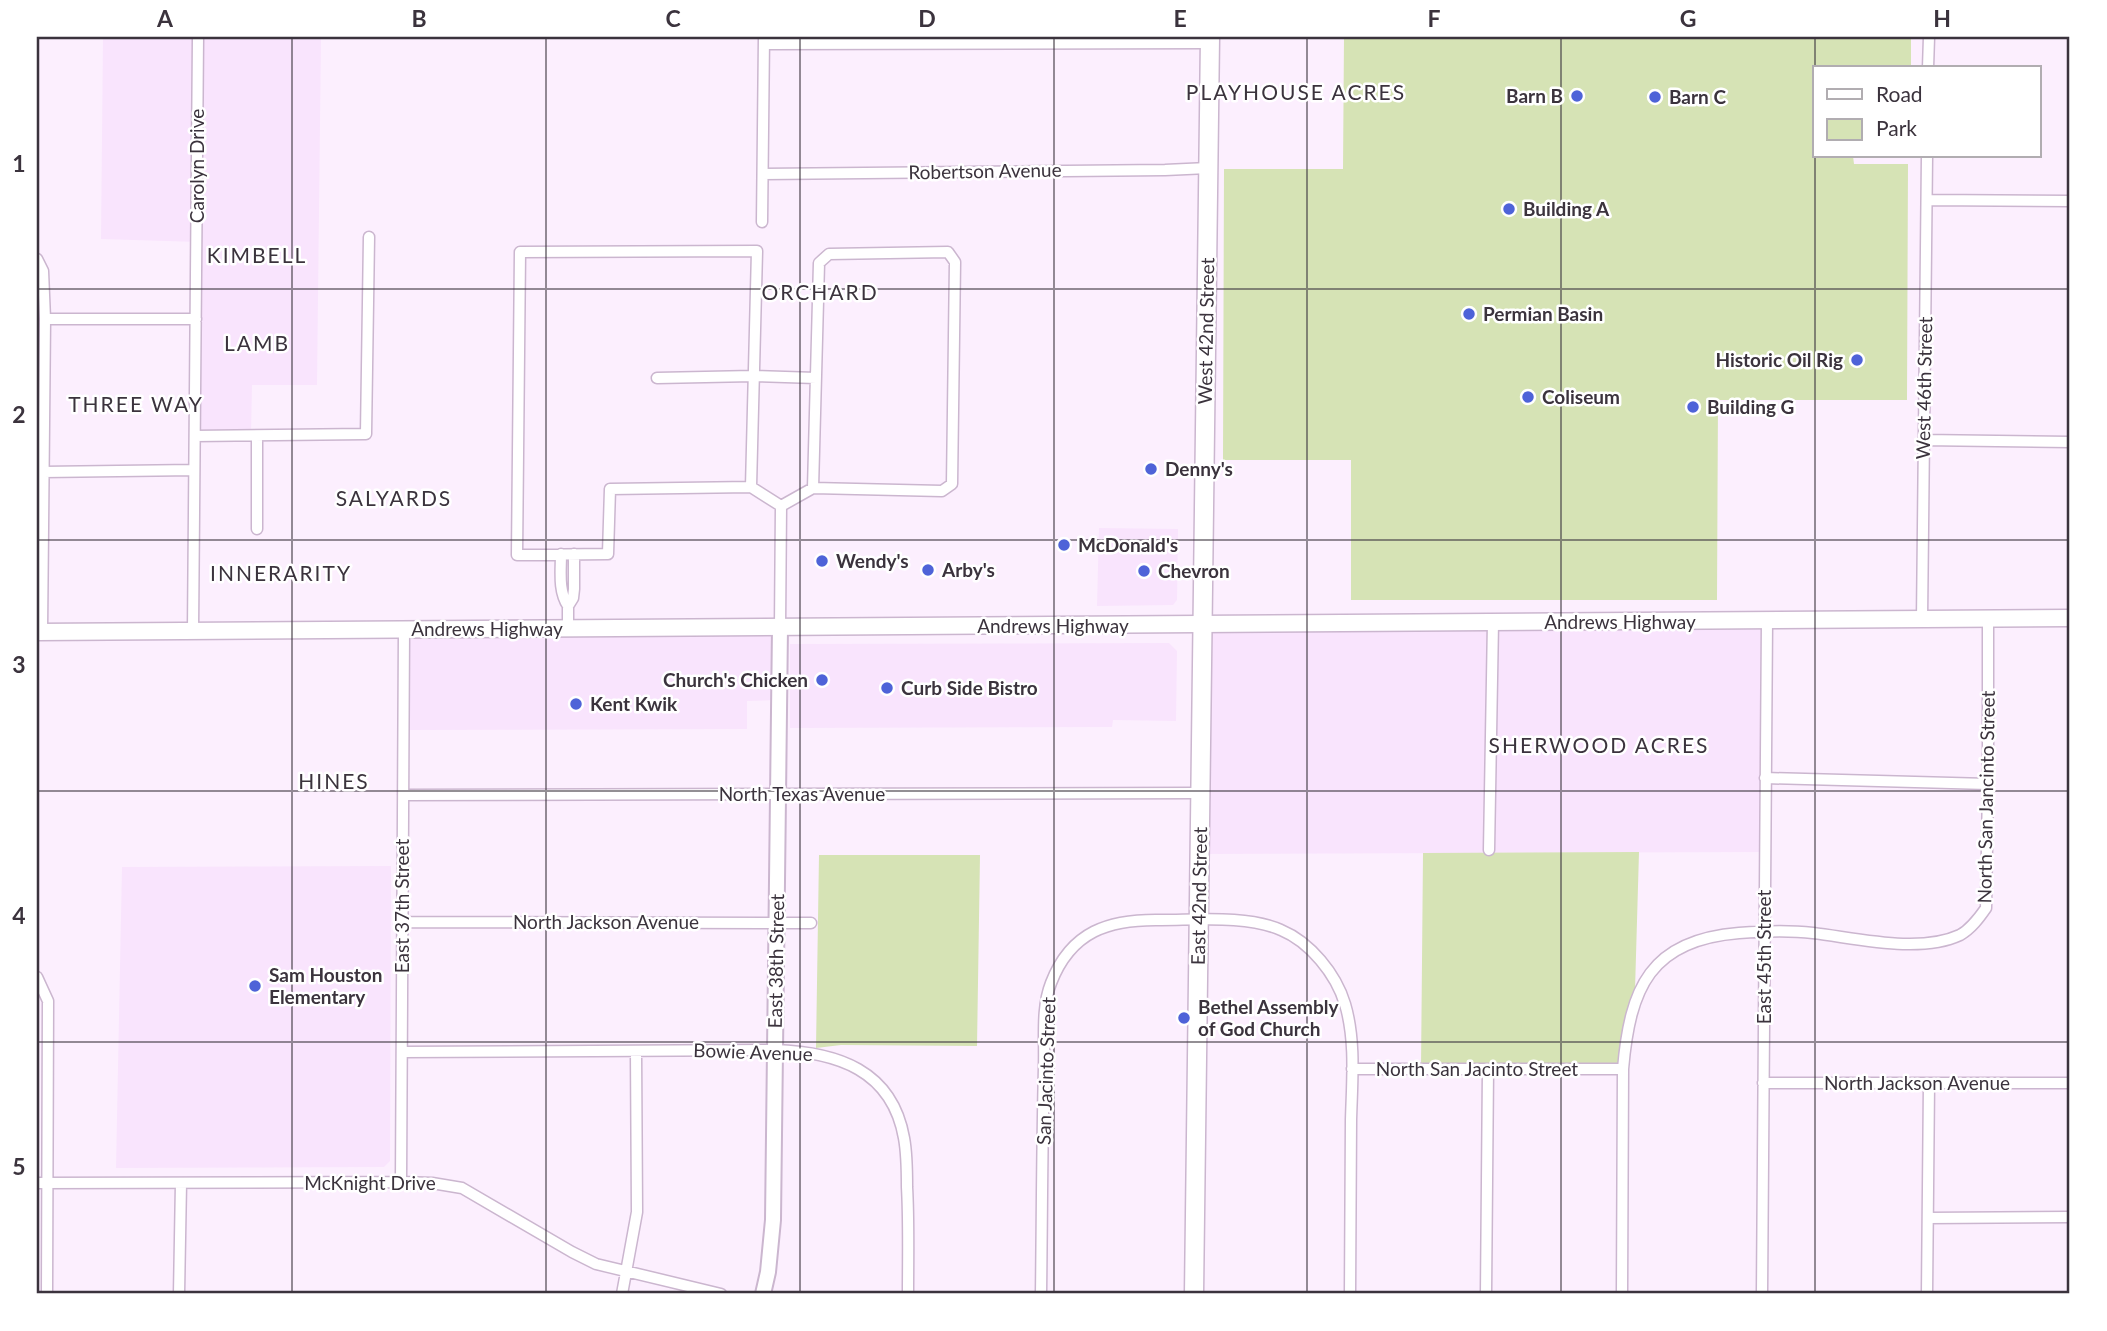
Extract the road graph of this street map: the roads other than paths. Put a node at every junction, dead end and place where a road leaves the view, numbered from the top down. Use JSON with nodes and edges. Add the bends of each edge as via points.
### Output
{"nodes":[{"id":1,"x":198,"y":37,"type":"edge"},
{"id":2,"x":1928,"y":37,"type":"edge"},
{"id":3,"x":764,"y":40,"type":"edge"},
{"id":4,"x":1210,"y":40,"type":"edge"},
{"id":5,"x":1928,"y":66,"type":"edge"},
{"id":6,"x":1927,"y":158,"type":"edge"},
{"id":7,"x":1208,"y":168,"type":"junction"},
{"id":8,"x":762,"y":174,"type":"junction"},
{"id":9,"x":1927,"y":200,"type":"junction"},
{"id":10,"x":2070,"y":201,"type":"edge"},
{"id":11,"x":762,"y":222,"type":"dead end"},
{"id":12,"x":369,"y":237,"type":"dead end"},
{"id":13,"x":37,"y":258,"type":"edge"},
{"id":14,"x":44,"y":318,"type":"junction"},
{"id":15,"x":196,"y":319,"type":"junction"},
{"id":16,"x":753,"y":376,"type":"junction"},
{"id":17,"x":657,"y":378,"type":"dead end"},
{"id":18,"x":816,"y":378,"type":"junction"},
{"id":19,"x":195,"y":436,"type":"junction"},
{"id":20,"x":257,"y":436,"type":"junction"},
{"id":21,"x":1923,"y":440,"type":"junction"},
{"id":22,"x":2070,"y":442,"type":"edge"},
{"id":23,"x":194,"y":470,"type":"junction"},
{"id":24,"x":43,"y":472,"type":"junction"},
{"id":25,"x":751,"y":487,"type":"junction"},
{"id":26,"x":813,"y":488,"type":"junction"},
{"id":27,"x":781,"y":506,"type":"junction"},
{"id":28,"x":257,"y":529,"type":"dead end"},
{"id":29,"x":561,"y":554,"type":"junction"},
{"id":30,"x":574,"y":554,"type":"junction"},
{"id":31,"x":568,"y":606,"type":"junction"},
{"id":32,"x":2070,"y":618,"type":"edge"},
{"id":33,"x":1988,"y":619,"type":"junction"},
{"id":34,"x":1922,"y":620,"type":"junction"},
{"id":35,"x":1767,"y":621,"type":"junction"},
{"id":36,"x":1493,"y":622,"type":"junction"},
{"id":37,"x":1203,"y":624,"type":"junction"},
{"id":38,"x":780,"y":627,"type":"junction"},
{"id":39,"x":568,"y":629,"type":"junction"},
{"id":40,"x":404,"y":630,"type":"junction"},
{"id":41,"x":193,"y":631,"type":"junction"},
{"id":42,"x":39,"y":632,"type":"edge"},
{"id":43,"x":1765,"y":778,"type":"junction"},
{"id":44,"x":1988,"y":784,"type":"junction"},
{"id":45,"x":1200,"y":793,"type":"junction"},
{"id":46,"x":778,"y":794,"type":"junction"},
{"id":47,"x":403,"y":795,"type":"junction"},
{"id":48,"x":1489,"y":850,"type":"dead end"},
{"id":49,"x":1199,"y":920,"type":"junction"},
{"id":50,"x":401,"y":922,"type":"junction"},
{"id":51,"x":777,"y":923,"type":"junction"},
{"id":52,"x":811,"y":923,"type":"dead end"},
{"id":53,"x":1765,"y":931,"type":"junction"},
{"id":54,"x":37,"y":976,"type":"edge"},
{"id":55,"x":775,"y":1050,"type":"junction"},
{"id":56,"x":636,"y":1051,"type":"junction"},
{"id":57,"x":402,"y":1052,"type":"junction"},
{"id":58,"x":1352,"y":1069,"type":"junction"},
{"id":59,"x":1488,"y":1069,"type":"junction"},
{"id":60,"x":1623,"y":1069,"type":"junction"},
{"id":61,"x":1763,"y":1083,"type":"junction"},
{"id":62,"x":1929,"y":1083,"type":"junction"},
{"id":63,"x":2070,"y":1083,"type":"edge"},
{"id":64,"x":401,"y":1182,"type":"junction"},
{"id":65,"x":37,"y":1183,"type":"edge"},
{"id":66,"x":181,"y":1183,"type":"junction"},
{"id":67,"x":48,"y":1184,"type":"junction"},
{"id":68,"x":2070,"y":1217,"type":"edge"},
{"id":69,"x":1928,"y":1218,"type":"junction"},
{"id":70,"x":627,"y":1272,"type":"junction"},
{"id":71,"x":47,"y":1294,"type":"edge"},
{"id":72,"x":179,"y":1294,"type":"edge"},
{"id":73,"x":622,"y":1294,"type":"edge"},
{"id":74,"x":722,"y":1294,"type":"edge"},
{"id":75,"x":763,"y":1294,"type":"edge"},
{"id":76,"x":908,"y":1294,"type":"edge"},
{"id":77,"x":1041,"y":1294,"type":"edge"},
{"id":78,"x":1194,"y":1294,"type":"edge"},
{"id":79,"x":1350,"y":1294,"type":"edge"},
{"id":80,"x":1486,"y":1294,"type":"edge"},
{"id":81,"x":1622,"y":1294,"type":"edge"},
{"id":82,"x":1762,"y":1294,"type":"edge"},
{"id":83,"x":1927,"y":1294,"type":"edge"}],
"edges":[{"from":1,"to":15,"type":"street","name":"Carolyn Drive"},
{"from":2,"to":5,"type":"street"},
{"from":3,"to":4,"type":"street"},
{"from":3,"to":8,"type":"street"},
{"from":4,"to":7,"type":"highway","name":"West 42nd Street"},
{"from":6,"to":9,"type":"street","name":"West 46th Street"},
{"from":7,"to":8,"type":"street","name":"Robertson Avenue"},
{"from":7,"to":37,"type":"highway","name":"West 42nd Street"},
{"from":8,"to":11,"type":"street"},
{"from":9,"to":10,"type":"street"},
{"from":9,"to":21,"type":"street","name":"West 46th Street"},
{"from":12,"to":20,"type":"street","via":[[366,434]]},
{"from":13,"to":14,"type":"street","via":[[43,271]]},
{"from":14,"to":15,"type":"street"},
{"from":14,"to":24,"type":"street"},
{"from":15,"to":19,"type":"street","name":"Carolyn Drive"},
{"from":16,"to":17,"type":"street"},
{"from":16,"to":18,"type":"street"},
{"from":16,"to":25,"type":"street"},
{"from":16,"to":29,"type":"street","via":[[757,251],[520,252],[517,555]]},
{"from":18,"to":26,"type":"street"},
{"from":18,"to":26,"type":"street","via":[[819,262],[829,254],[948,252],[955,262],[952,484],[942,491]]},
{"from":19,"to":20,"type":"street"},
{"from":19,"to":23,"type":"street","name":"Carolyn Drive"},
{"from":20,"to":28,"type":"street"},
{"from":21,"to":22,"type":"street"},
{"from":21,"to":34,"type":"street","name":"West 46th Street"},
{"from":23,"to":24,"type":"street"},
{"from":23,"to":41,"type":"street","name":"Carolyn Drive"},
{"from":24,"to":42,"type":"street"},
{"from":25,"to":27,"type":"street"},
{"from":25,"to":30,"type":"street","via":[[610,489],[608,554]]},
{"from":26,"to":27,"type":"street"},
{"from":27,"to":38,"type":"street"},
{"from":29,"to":30,"type":"street"},
{"from":29,"to":31,"type":"street","via":[[561,592]]},
{"from":30,"to":31,"type":"street","via":[[573,598]]},
{"from":31,"to":39,"type":"street"},
{"from":32,"to":33,"type":"main road","name":"Andrews Highway"},
{"from":33,"to":34,"type":"main road","name":"Andrews Highway"},
{"from":33,"to":44,"type":"street","name":"North San Jancinto Street"},
{"from":34,"to":35,"type":"main road","name":"Andrews Highway"},
{"from":35,"to":36,"type":"main road","name":"Andrews Highway"},
{"from":35,"to":43,"type":"street","name":"East 45th Street"},
{"from":36,"to":37,"type":"main road","name":"Andrews Highway"},
{"from":36,"to":48,"type":"street"},
{"from":37,"to":38,"type":"main road","name":"Andrews Highway"},
{"from":37,"to":45,"type":"highway","name":"East 42nd Street"},
{"from":38,"to":39,"type":"main road","name":"Andrews Highway"},
{"from":38,"to":46,"type":"street","name":"East 38th Street"},
{"from":39,"to":40,"type":"main road","name":"Andrews Highway"},
{"from":40,"to":41,"type":"main road","name":"Andrews Highway"},
{"from":40,"to":47,"type":"street","name":"East 37th Street"},
{"from":41,"to":42,"type":"main road","name":"Andrews Highway"},
{"from":43,"to":44,"type":"street"},
{"from":43,"to":53,"type":"street","name":"East 45th Street"},
{"from":44,"to":53,"type":"street","name":"North San Jancinto Street","via":[[1986,908],[1962,934],[1938,942],[1899,943]]},
{"from":45,"to":46,"type":"street","name":"North Texas Avenue"},
{"from":45,"to":49,"type":"highway","name":"East 42nd Street"},
{"from":46,"to":47,"type":"street","name":"North Texas Avenue"},
{"from":46,"to":51,"type":"street","name":"East 38th Street"},
{"from":47,"to":50,"type":"street","name":"East 37th Street"},
{"from":49,"to":58,"type":"street","name":"North San Jacinto Street","via":[[1261,924],[1306,945],[1330,974],[1345,1003]]},
{"from":49,"to":77,"type":"street","name":"San Jacinto Street","via":[[1143,919],[1110,924],[1073,946],[1054,976],[1046,1017]]},
{"from":49,"to":78,"type":"highway","name":"East 42nd Street"},
{"from":50,"to":51,"type":"street","name":"North Jackson Avenue"},
{"from":50,"to":57,"type":"street","name":"East 37th Street"},
{"from":51,"to":52,"type":"street","name":"North Jackson Avenue"},
{"from":51,"to":55,"type":"street","name":"East 38th Street"},
{"from":53,"to":60,"type":"street","via":[[1704,937],[1661,962],[1633,1006]]},
{"from":53,"to":61,"type":"street","name":"East 45th Street"},
{"from":54,"to":67,"type":"street","via":[[48,1001]]},
{"from":55,"to":56,"type":"street","name":"Bowie Avenue"},
{"from":55,"to":75,"type":"street","name":"East 38th Street","via":[[773,1220]]},
{"from":55,"to":76,"type":"street","name":"Bowie Avenue","via":[[814,1052],[846,1062],[871,1077],[890,1100],[902,1129],[907,1160]]},
{"from":56,"to":57,"type":"street","name":"Bowie Avenue"},
{"from":56,"to":70,"type":"street","via":[[637,1212]]},
{"from":57,"to":64,"type":"street","name":"East 37th Street"},
{"from":58,"to":59,"type":"street","name":"North San Jacinto Street"},
{"from":58,"to":79,"type":"street"},
{"from":59,"to":60,"type":"street","name":"North San Jacinto Street"},
{"from":59,"to":80,"type":"street"},
{"from":60,"to":81,"type":"street"},
{"from":61,"to":62,"type":"street","name":"North Jackson Avenue"},
{"from":61,"to":82,"type":"street","name":"East 45th Street"},
{"from":62,"to":63,"type":"street","name":"North Jackson Avenue"},
{"from":62,"to":69,"type":"street"},
{"from":64,"to":66,"type":"street","name":"McKnight Drive"},
{"from":64,"to":70,"type":"street","name":"McKnight Drive","via":[[462,1188],[572,1252]]},
{"from":65,"to":67,"type":"street","name":"McKnight Drive"},
{"from":66,"to":67,"type":"street","name":"McKnight Drive"},
{"from":66,"to":72,"type":"street"},
{"from":67,"to":71,"type":"street"},
{"from":68,"to":69,"type":"street"},
{"from":69,"to":83,"type":"street"},
{"from":70,"to":73,"type":"street"},
{"from":70,"to":74,"type":"street","name":"McKnight Drive"}]}
